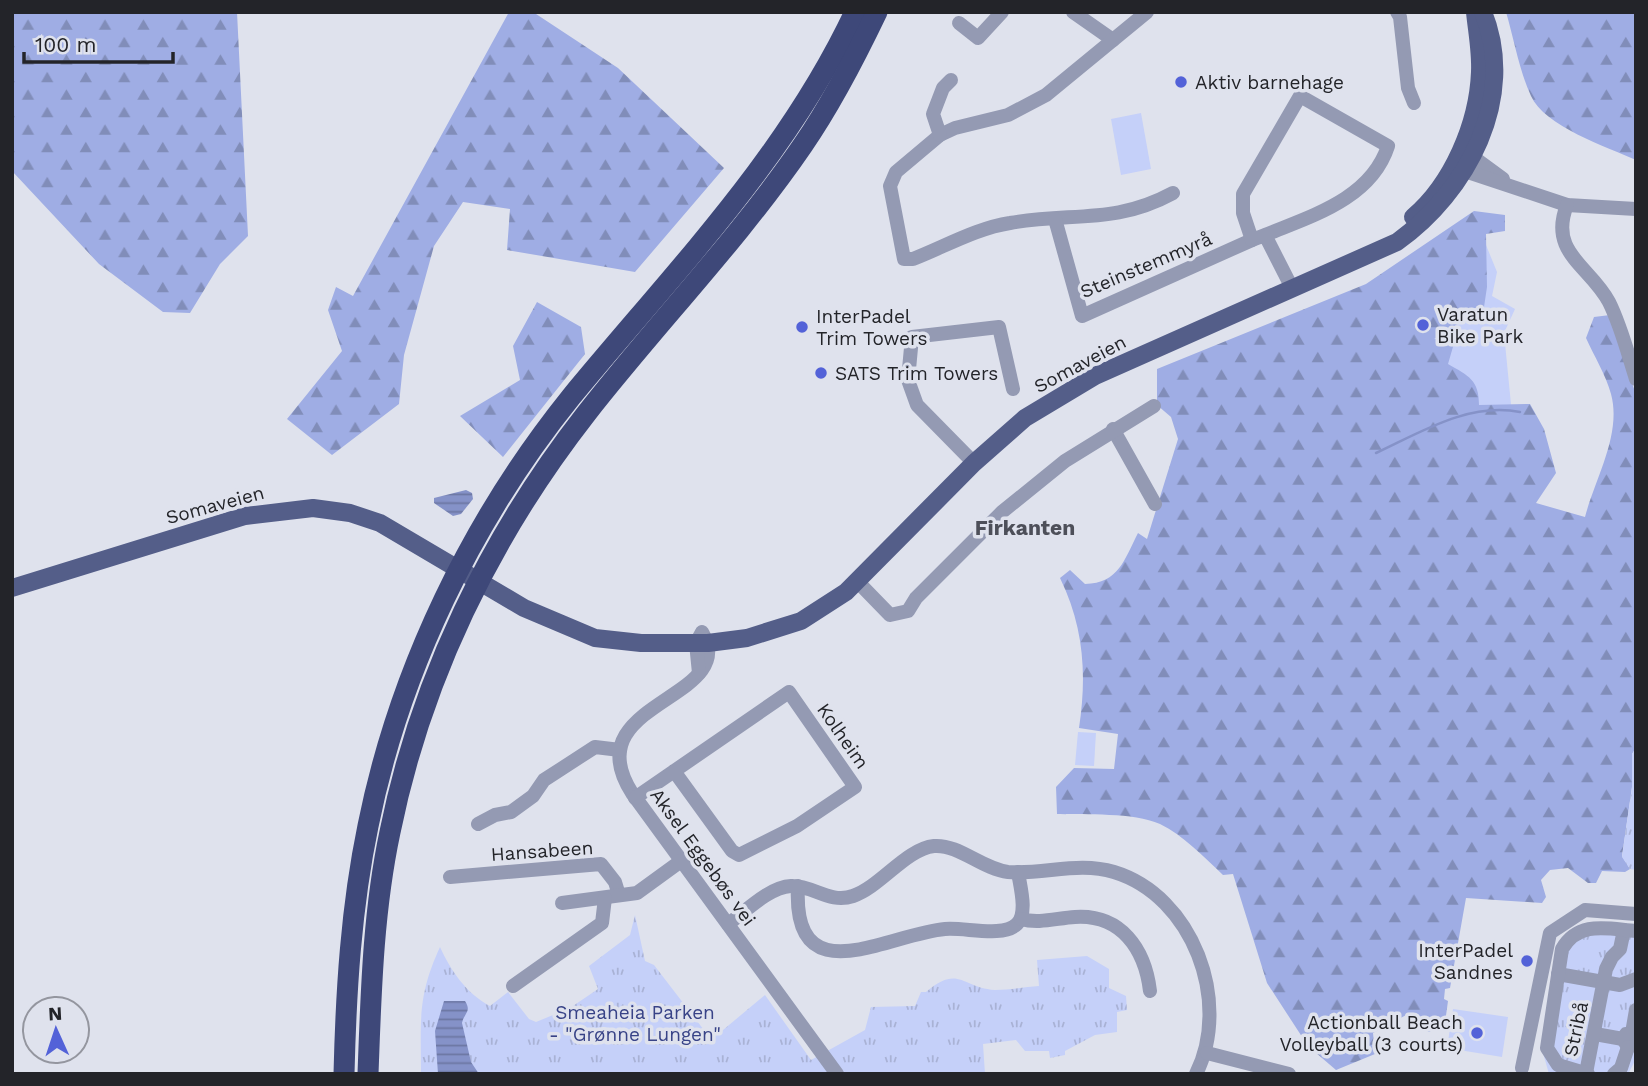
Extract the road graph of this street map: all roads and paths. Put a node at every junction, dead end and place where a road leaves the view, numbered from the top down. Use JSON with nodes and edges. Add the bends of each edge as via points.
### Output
{"nodes":[{"id":1,"x":855,"y":12,"type":"edge"},
{"id":2,"x":877,"y":12,"type":"edge"},
{"id":3,"x":1002,"y":12,"type":"edge"},
{"id":4,"x":1073,"y":12,"type":"edge"},
{"id":5,"x":1397,"y":12,"type":"edge"},
{"id":6,"x":1475,"y":12,"type":"edge"},
{"id":7,"x":1483,"y":12,"type":"edge"},
{"id":8,"x":1143,"y":13,"type":"edge"},
{"id":9,"x":959,"y":23,"type":"dead end"},
{"id":10,"x":1113,"y":40,"type":"junction"},
{"id":11,"x":951,"y":80,"type":"dead end"},
{"id":12,"x":1414,"y":103,"type":"dead end"},
{"id":13,"x":940,"y":135,"type":"junction"},
{"id":14,"x":1465,"y":161,"type":"junction"},
{"id":15,"x":1173,"y":193,"type":"dead end"},
{"id":16,"x":1567,"y":205,"type":"junction"},
{"id":17,"x":1636,"y":209,"type":"edge"},
{"id":18,"x":1055,"y":219,"type":"junction"},
{"id":19,"x":1259,"y":238,"type":"junction"},
{"id":20,"x":1292,"y":288,"type":"junction"},
{"id":21,"x":1636,"y":379,"type":"edge"},
{"id":22,"x":1013,"y":389,"type":"dead end"},
{"id":23,"x":1154,"y":406,"type":"dead end"},
{"id":24,"x":1113,"y":429,"type":"junction"},
{"id":25,"x":974,"y":463,"type":"junction"},
{"id":26,"x":1155,"y":504,"type":"dead end"},
{"id":27,"x":856,"y":580,"type":"junction"},
{"id":28,"x":12,"y":588,"type":"edge"},
{"id":29,"x":702,"y":640,"type":"junction"},
{"id":30,"x":620,"y":750,"type":"junction"},
{"id":31,"x":674,"y":771,"type":"junction"},
{"id":32,"x":635,"y":798,"type":"junction"},
{"id":33,"x":478,"y":824,"type":"dead end"},
{"id":34,"x":681,"y":861,"type":"junction"},
{"id":35,"x":1018,"y":872,"type":"junction"},
{"id":36,"x":450,"y":877,"type":"dead end"},
{"id":37,"x":798,"y":886,"type":"junction"},
{"id":38,"x":612,"y":897,"type":"junction"},
{"id":39,"x":562,"y":903,"type":"dead end"},
{"id":40,"x":1636,"y":914,"type":"edge"},
{"id":41,"x":1021,"y":919,"type":"junction"},
{"id":42,"x":728,"y":924,"type":"junction"},
{"id":43,"x":1630,"y":930,"type":"edge"},
{"id":44,"x":1558,"y":974,"type":"junction"},
{"id":45,"x":1636,"y":977,"type":"edge"},
{"id":46,"x":513,"y":986,"type":"dead end"},
{"id":47,"x":1608,"y":986,"type":"junction"},
{"id":48,"x":1150,"y":991,"type":"dead end"},
{"id":49,"x":370,"y":1019,"type":"junction"},
{"id":50,"x":1633,"y":1031,"type":"edge"},
{"id":51,"x":1595,"y":1034,"type":"junction"},
{"id":52,"x":1206,"y":1053,"type":"junction"},
{"id":53,"x":1521,"y":1068,"type":"dead end"},
{"id":54,"x":344,"y":1074,"type":"edge"},
{"id":55,"x":368,"y":1074,"type":"edge"},
{"id":56,"x":375,"y":1074,"type":"edge"},
{"id":57,"x":837,"y":1074,"type":"edge"},
{"id":58,"x":1196,"y":1074,"type":"edge"},
{"id":59,"x":1289,"y":1074,"type":"edge"},
{"id":60,"x":1587,"y":1074,"type":"edge"},
{"id":61,"x":1614,"y":1074,"type":"edge"}],
"edges":[{"from":1,"to":54,"type":"highway","via":[[789,130],[714,230],[569,399],[502,496],[450,588],[404,700],[368,824],[350,948]]},
{"from":2,"to":49,"type":"highway","via":[[805,143],[734,237],[579,423],[519,508],[470,596],[412,742],[393,820],[374,951]]},
{"from":3,"to":9,"type":"street","via":[[978,38]]},
{"from":4,"to":10,"type":"street"},
{"from":5,"to":12,"type":"street"},
{"from":6,"to":14,"type":"main road","name":"Somaveien","via":[[1479,87]]},
{"from":7,"to":14,"type":"main road","name":"Somaveien","via":[[1494,73],[1489,108]]},
{"from":8,"to":10,"type":"street"},
{"from":10,"to":13,"type":"street","via":[[1028,107]]},
{"from":11,"to":13,"type":"street","via":[[933,114]]},
{"from":13,"to":18,"type":"street","via":[[891,179],[904,259],[1001,224]]},
{"from":14,"to":16,"type":"street","via":[[1513,186]]},
{"from":14,"to":20,"type":"main road","name":"Somaveien","via":[[1418,213],[1369,253]]},
{"from":15,"to":18,"type":"street","via":[[1131,212]]},
{"from":16,"to":17,"type":"street"},
{"from":16,"to":21,"type":"street","via":[[1561,219],[1565,244],[1610,305]]},
{"from":18,"to":19,"type":"street","name":"Steinstemmyrå","via":[[1080,312],[1085,316]]},
{"from":19,"to":19,"type":"street","name":"Steinstemmyrå","via":[[1348,197],[1371,176],[1388,146],[1300,96],[1243,194],[1243,213]]},
{"from":19,"to":20,"type":"street","name":"Steinstemmyrå"},
{"from":20,"to":25,"type":"main road","name":"Somaveien","via":[[1051,400]]},
{"from":22,"to":25,"type":"street","via":[[999,327],[912,337],[908,380],[917,405]]},
{"from":23,"to":24,"type":"street"},
{"from":24,"to":26,"type":"street"},
{"from":24,"to":27,"type":"street","via":[[1002,512],[908,611],[890,615]]},
{"from":25,"to":27,"type":"main road","name":"Somaveien"},
{"from":27,"to":29,"type":"main road","name":"Somaveien","via":[[777,619]]},
{"from":28,"to":29,"type":"main road","name":"Somaveien","via":[[245,516],[313,508],[380,523],[536,614],[573,629],[617,641]]},
{"from":29,"to":30,"type":"street","via":[[699,673],[635,721]]},
{"from":30,"to":32,"type":"street","name":"Aksel Eggebøs vei","via":[[621,774]]},
{"from":30,"to":33,"type":"street","via":[[595,747],[544,780],[533,796],[511,812]]},
{"from":31,"to":31,"type":"street","name":"Kolheim","via":[[789,692],[855,787],[797,826],[739,855]]},
{"from":31,"to":32,"type":"street","name":"Kolheim"},
{"from":32,"to":34,"type":"street","name":"Aksel Eggebøs vei"},
{"from":34,"to":38,"type":"street","via":[[637,893]]},
{"from":34,"to":42,"type":"street","name":"Aksel Eggebøs vei"},
{"from":35,"to":37,"type":"street","via":[[985,866],[935,846],[853,896],[836,899]]},
{"from":35,"to":41,"type":"street"},
{"from":35,"to":52,"type":"street","via":[[1096,868],[1129,878],[1156,894],[1186,933],[1210,996]]},
{"from":36,"to":38,"type":"street","name":"Hansabeen","via":[[601,864],[615,882]]},
{"from":37,"to":41,"type":"street","via":[[805,933],[817,947],[832,951],[888,945],[925,931],[966,927],[1002,932]]},
{"from":37,"to":42,"type":"street","via":[[782,887]]},
{"from":38,"to":39,"type":"street"},
{"from":38,"to":46,"type":"street","via":[[602,923]]},
{"from":40,"to":53,"type":"street","via":[[1584,910],[1550,933]]},
{"from":41,"to":48,"type":"street","via":[[1087,917],[1111,924],[1140,952]]},
{"from":42,"to":57,"type":"street","name":"Aksel Eggebøs vei"},
{"from":43,"to":44,"type":"street","via":[[1585,928],[1567,941]]},
{"from":43,"to":47,"type":"street","name":"Stribå","via":[[1612,957]]},
{"from":44,"to":47,"type":"street"},
{"from":44,"to":60,"type":"street","via":[[1547,1048],[1558,1065]]},
{"from":45,"to":47,"type":"street"},
{"from":47,"to":51,"type":"street","name":"Stribå"},
{"from":49,"to":55,"type":"highway"},
{"from":49,"to":56,"type":"highway"},
{"from":50,"to":51,"type":"street"},
{"from":50,"to":61,"type":"street","via":[[1625,1060]]},
{"from":51,"to":60,"type":"street","name":"Stribå"},
{"from":52,"to":58,"type":"street"},
{"from":52,"to":59,"type":"street"}]}
